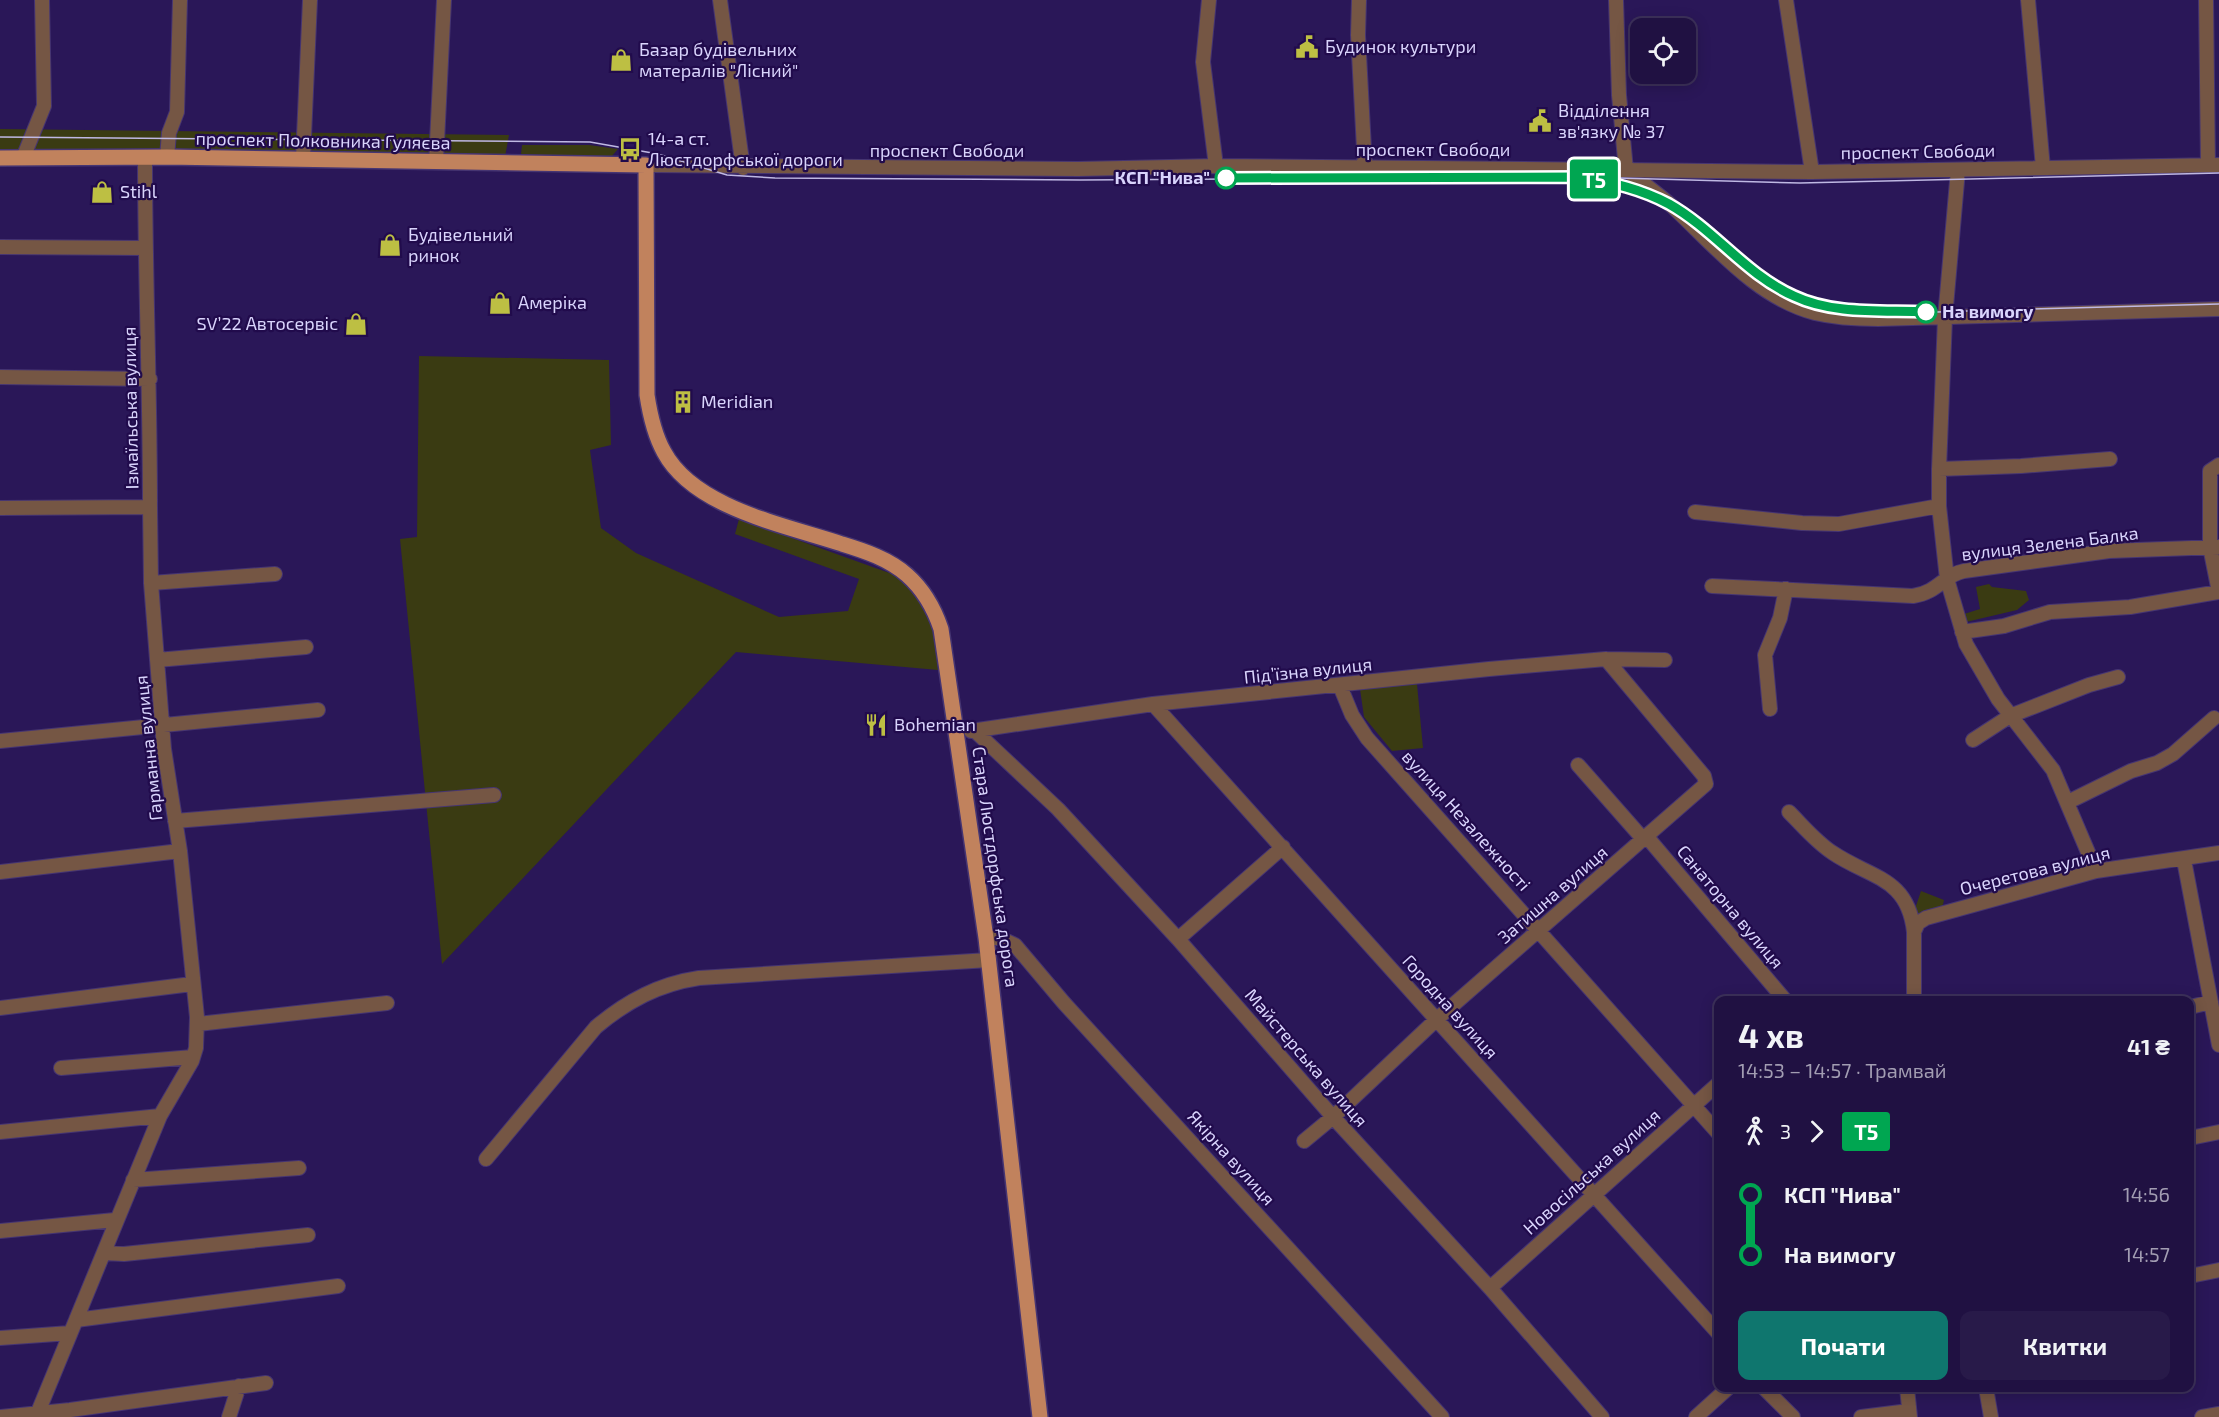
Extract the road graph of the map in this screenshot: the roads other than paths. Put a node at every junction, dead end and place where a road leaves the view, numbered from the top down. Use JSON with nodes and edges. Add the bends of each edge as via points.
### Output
{"nodes":[{"id":1,"x":42,"y":0,"type":"edge"},
{"id":2,"x":180,"y":0,"type":"edge"},
{"id":3,"x":310,"y":0,"type":"edge"},
{"id":4,"x":444,"y":0,"type":"edge"},
{"id":5,"x":720,"y":0,"type":"edge"},
{"id":6,"x":1209,"y":0,"type":"edge"},
{"id":7,"x":1359,"y":0,"type":"edge"},
{"id":8,"x":1616,"y":0,"type":"edge"},
{"id":9,"x":1786,"y":0,"type":"edge"},
{"id":10,"x":2028,"y":0,"type":"edge"},
{"id":11,"x":2206,"y":0,"type":"edge"},
{"id":12,"x":2213,"y":22,"type":"edge"},
{"id":13,"x":0,"y":158,"type":"edge"},
{"id":14,"x":22,"y":158,"type":"junction"},
{"id":15,"x":145,"y":158,"type":"junction"},
{"id":16,"x":167,"y":158,"type":"junction"},
{"id":17,"x":303,"y":159,"type":"junction"},
{"id":18,"x":436,"y":162,"type":"junction"},
{"id":19,"x":646,"y":165,"type":"junction"},
{"id":20,"x":2213,"y":165,"type":"edge"},
{"id":21,"x":1216,"y":166,"type":"junction"},
{"id":22,"x":743,"y":168,"type":"junction"},
{"id":23,"x":1365,"y":168,"type":"junction"},
{"id":24,"x":2043,"y":168,"type":"junction"},
{"id":25,"x":1626,"y":170,"type":"junction"},
{"id":26,"x":1958,"y":170,"type":"junction"},
{"id":27,"x":1812,"y":172,"type":"junction"},
{"id":28,"x":0,"y":247,"type":"edge"},
{"id":29,"x":145,"y":248,"type":"junction"},
{"id":30,"x":2219,"y":309,"type":"edge"},
{"id":31,"x":1945,"y":318,"type":"junction"},
{"id":32,"x":0,"y":377,"type":"edge"},
{"id":33,"x":150,"y":379,"type":"junction"},
{"id":34,"x":2110,"y":459,"type":"dead end"},
{"id":35,"x":2218,"y":465,"type":"edge"},
{"id":36,"x":1939,"y":469,"type":"junction"},
{"id":37,"x":1939,"y":506,"type":"junction"},
{"id":38,"x":150,"y":507,"type":"junction"},
{"id":39,"x":0,"y":508,"type":"edge"},
{"id":40,"x":1695,"y":512,"type":"dead end"},
{"id":41,"x":2215,"y":547,"type":"edge"},
{"id":42,"x":274,"y":574,"type":"dead end"},
{"id":43,"x":1947,"y":579,"type":"junction"},
{"id":44,"x":151,"y":583,"type":"junction"},
{"id":45,"x":1712,"y":586,"type":"dead end"},
{"id":46,"x":1786,"y":589,"type":"junction"},
{"id":47,"x":2219,"y":592,"type":"edge"},
{"id":48,"x":1962,"y":633,"type":"junction"},
{"id":49,"x":306,"y":647,"type":"dead end"},
{"id":50,"x":1606,"y":659,"type":"junction"},
{"id":51,"x":157,"y":660,"type":"junction"},
{"id":52,"x":1665,"y":660,"type":"dead end"},
{"id":53,"x":2118,"y":677,"type":"dead end"},
{"id":54,"x":1340,"y":686,"type":"junction"},
{"id":55,"x":1153,"y":704,"type":"junction"},
{"id":56,"x":1770,"y":709,"type":"dead end"},
{"id":57,"x":318,"y":710,"type":"dead end"},
{"id":58,"x":2010,"y":716,"type":"junction"},
{"id":59,"x":2214,"y":718,"type":"dead end"},
{"id":60,"x":163,"y":727,"type":"junction"},
{"id":61,"x":957,"y":729,"type":"junction"},
{"id":62,"x":975,"y":731,"type":"junction"},
{"id":63,"x":1973,"y":740,"type":"dead end"},
{"id":64,"x":0,"y":741,"type":"edge"},
{"id":65,"x":1578,"y":765,"type":"dead end"},
{"id":66,"x":494,"y":795,"type":"dead end"},
{"id":67,"x":2068,"y":802,"type":"junction"},
{"id":68,"x":1789,"y":812,"type":"dead end"},
{"id":69,"x":175,"y":821,"type":"junction"},
{"id":70,"x":1646,"y":839,"type":"junction"},
{"id":71,"x":1284,"y":848,"type":"junction"},
{"id":72,"x":180,"y":851,"type":"junction"},
{"id":73,"x":2219,"y":853,"type":"edge"},
{"id":74,"x":2184,"y":860,"type":"junction"},
{"id":75,"x":0,"y":872,"type":"edge"},
{"id":76,"x":2096,"y":872,"type":"junction"},
{"id":77,"x":1539,"y":929,"type":"junction"},
{"id":78,"x":1913,"y":937,"type":"junction"},
{"id":79,"x":986,"y":938,"type":"junction"},
{"id":80,"x":1178,"y":939,"type":"junction"},
{"id":81,"x":989,"y":960,"type":"junction"},
{"id":82,"x":192,"y":984,"type":"junction"},
{"id":83,"x":1782,"y":996,"type":"edge"},
{"id":84,"x":1914,"y":996,"type":"edge"},
{"id":85,"x":2211,"y":1002,"type":"junction"},
{"id":86,"x":387,"y":1004,"type":"dead end"},
{"id":87,"x":2194,"y":1006,"type":"edge"},
{"id":88,"x":0,"y":1008,"type":"edge"},
{"id":89,"x":1437,"y":1019,"type":"junction"},
{"id":90,"x":198,"y":1024,"type":"junction"},
{"id":91,"x":2219,"y":1046,"type":"edge"},
{"id":92,"x":193,"y":1057,"type":"junction"},
{"id":93,"x":61,"y":1068,"type":"dead end"},
{"id":94,"x":1714,"y":1088,"type":"edge"},
{"id":95,"x":1694,"y":1106,"type":"junction"},
{"id":96,"x":160,"y":1116,"type":"junction"},
{"id":97,"x":1333,"y":1117,"type":"junction"},
{"id":98,"x":1714,"y":1128,"type":"edge"},
{"id":99,"x":0,"y":1132,"type":"edge"},
{"id":100,"x":2219,"y":1132,"type":"edge"},
{"id":101,"x":2194,"y":1137,"type":"edge"},
{"id":102,"x":1304,"y":1141,"type":"dead end"},
{"id":103,"x":486,"y":1159,"type":"dead end"},
{"id":104,"x":299,"y":1168,"type":"dead end"},
{"id":105,"x":133,"y":1180,"type":"junction"},
{"id":106,"x":1593,"y":1193,"type":"junction"},
{"id":107,"x":115,"y":1220,"type":"junction"},
{"id":108,"x":0,"y":1231,"type":"edge"},
{"id":109,"x":308,"y":1235,"type":"dead end"},
{"id":110,"x":104,"y":1253,"type":"junction"},
{"id":111,"x":2219,"y":1270,"type":"edge"},
{"id":112,"x":2194,"y":1275,"type":"edge"},
{"id":113,"x":338,"y":1286,"type":"dead end"},
{"id":114,"x":1490,"y":1288,"type":"junction"},
{"id":115,"x":76,"y":1320,"type":"junction"},
{"id":116,"x":1714,"y":1328,"type":"edge"},
{"id":117,"x":70,"y":1333,"type":"junction"},
{"id":118,"x":0,"y":1338,"type":"edge"},
{"id":119,"x":266,"y":1383,"type":"dead end"},
{"id":120,"x":240,"y":1386,"type":"junction"},
{"id":121,"x":1724,"y":1392,"type":"edge"},
{"id":122,"x":1768,"y":1392,"type":"edge"},
{"id":123,"x":1907,"y":1392,"type":"edge"},
{"id":124,"x":1987,"y":1392,"type":"edge"},
{"id":125,"x":71,"y":1414,"type":"edge"},
{"id":126,"x":1910,"y":1414,"type":"edge"},
{"id":127,"x":2219,"y":1414,"type":"edge"},
{"id":128,"x":37,"y":1415,"type":"edge"},
{"id":129,"x":0,"y":1417,"type":"edge"},
{"id":130,"x":229,"y":1417,"type":"edge"},
{"id":131,"x":1040,"y":1417,"type":"edge"},
{"id":132,"x":1442,"y":1417,"type":"edge"},
{"id":133,"x":1602,"y":1417,"type":"edge"},
{"id":134,"x":1696,"y":1417,"type":"edge"},
{"id":135,"x":1793,"y":1417,"type":"edge"},
{"id":136,"x":1861,"y":1417,"type":"edge"},
{"id":137,"x":1991,"y":1417,"type":"edge"},
{"id":138,"x":2202,"y":1417,"type":"edge"}],
"edges":[{"from":1,"to":14,"type":"street","via":[[44,106]]},
{"from":2,"to":16,"type":"street","via":[[177,112],[169,133]]},
{"from":3,"to":17,"type":"street"},
{"from":4,"to":18,"type":"street"},
{"from":5,"to":22,"type":"street"},
{"from":6,"to":21,"type":"street","via":[[1203,62]]},
{"from":7,"to":23,"type":"street"},
{"from":8,"to":25,"type":"street"},
{"from":9,"to":27,"type":"street"},
{"from":10,"to":24,"type":"street"},
{"from":11,"to":12,"type":"street"},
{"from":12,"to":20,"type":"street"},
{"from":13,"to":14,"type":"main road","name":"проспект Полковника Гуляєва"},
{"from":14,"to":15,"type":"main road","name":"проспект Полковника Гуляєва"},
{"from":15,"to":16,"type":"main road","name":"проспект Полковника Гуляєва"},
{"from":15,"to":29,"type":"street","name":"Ізмаїльська вулиця"},
{"from":16,"to":17,"type":"main road","name":"проспект Полковника Гуляєва"},
{"from":17,"to":18,"type":"main road","name":"проспект Полковника Гуляєва"},
{"from":18,"to":19,"type":"main road","name":"проспект Полковника Гуляєва"},
{"from":19,"to":22,"type":"street","name":"проспект Свободи"},
{"from":19,"to":61,"type":"main road","name":"Стара Люстдорфська дорога","via":[[647,395],[664,453],[686,480],[717,500],[879,557],[906,574],[930,602],[941,629]]},
{"from":20,"to":24,"type":"street","name":"проспект Свободи"},
{"from":21,"to":22,"type":"street","name":"проспект Свободи"},
{"from":21,"to":23,"type":"street","name":"проспект Свободи"},
{"from":23,"to":25,"type":"street","name":"проспект Свободи"},
{"from":24,"to":26,"type":"street","name":"проспект Свободи"},
{"from":25,"to":27,"type":"street","name":"проспект Свободи"},
{"from":25,"to":31,"type":"street","via":[[1670,205],[1739,271],[1788,302],[1842,318]]},
{"from":26,"to":27,"type":"street","name":"проспект Свободи"},
{"from":26,"to":31,"type":"street"},
{"from":28,"to":29,"type":"street"},
{"from":29,"to":33,"type":"street","name":"Ізмаїльська вулиця"},
{"from":30,"to":31,"type":"street"},
{"from":31,"to":36,"type":"street"},
{"from":32,"to":33,"type":"street"},
{"from":33,"to":38,"type":"street","name":"Ізмаїльська вулиця"},
{"from":34,"to":36,"type":"street"},
{"from":35,"to":41,"type":"street","via":[[2211,471]]},
{"from":36,"to":37,"type":"street"},
{"from":37,"to":40,"type":"street","via":[[1839,524]]},
{"from":37,"to":43,"type":"street"},
{"from":38,"to":39,"type":"street","name":"Ізмаїльська вулиця"},
{"from":38,"to":44,"type":"street","name":"Гарманна вулиця"},
{"from":41,"to":43,"type":"street","name":"вулиця Зелена Балка","via":[[2109,551],[1958,572]]},
{"from":41,"to":47,"type":"street"},
{"from":42,"to":44,"type":"street"},
{"from":43,"to":46,"type":"street","name":"вулиця Зелена Балка","via":[[1933,591],[1913,596]]},
{"from":43,"to":48,"type":"street"},
{"from":44,"to":51,"type":"street","name":"Гарманна вулиця"},
{"from":45,"to":46,"type":"street","name":"вулиця Зелена Балка"},
{"from":46,"to":56,"type":"street","via":[[1780,618],[1765,655]]},
{"from":47,"to":48,"type":"street","via":[[2130,607],[2050,612]]},
{"from":48,"to":58,"type":"street","via":[[1983,676]]},
{"from":49,"to":51,"type":"street"},
{"from":50,"to":52,"type":"street","name":"Підʼїзна вулиця"},
{"from":50,"to":54,"type":"street","name":"Підʼїзна вулиця"},
{"from":50,"to":70,"type":"street","name":"Затишна вулиця","via":[[1706,782]]},
{"from":51,"to":60,"type":"street","name":"Гарманна вулиця"},
{"from":53,"to":58,"type":"street"},
{"from":54,"to":55,"type":"street","name":"Підʼїзна вулиця"},
{"from":54,"to":77,"type":"street","name":"вулиця Незалежності","via":[[1367,738]]},
{"from":55,"to":62,"type":"street","name":"Підʼїзна вулиця"},
{"from":55,"to":71,"type":"street","name":"Городна вулиця"},
{"from":57,"to":60,"type":"street"},
{"from":58,"to":63,"type":"street"},
{"from":58,"to":67,"type":"street","via":[[2043,754]]},
{"from":59,"to":67,"type":"street","via":[[2173,754]]},
{"from":60,"to":64,"type":"street"},
{"from":60,"to":69,"type":"street","name":"Гарманна вулиця"},
{"from":61,"to":62,"type":"street","name":"Підʼїзна вулиця"},
{"from":61,"to":79,"type":"main road","name":"Стара Люстдорфська дорога"},
{"from":62,"to":80,"type":"street","name":"Майстерська вулиця","via":[[1058,809]]},
{"from":65,"to":70,"type":"street","name":"Санаторна вулиця"},
{"from":66,"to":69,"type":"street"},
{"from":67,"to":76,"type":"street"},
{"from":68,"to":78,"type":"street","via":[[1828,850],[1892,885],[1909,909]]},
{"from":69,"to":72,"type":"street","name":"Гарманна вулиця"},
{"from":70,"to":77,"type":"street","name":"Затишна вулиця"},
{"from":70,"to":83,"type":"street","name":"Санаторна вулиця"},
{"from":71,"to":80,"type":"street"},
{"from":71,"to":89,"type":"street","name":"Городна вулиця"},
{"from":72,"to":75,"type":"street"},
{"from":72,"to":82,"type":"street","name":"Гарманна вулиця"},
{"from":73,"to":74,"type":"street","name":"Очеретова вулиця"},
{"from":74,"to":76,"type":"street","name":"Очеретова вулиця"},
{"from":74,"to":85,"type":"street"},
{"from":76,"to":78,"type":"street","name":"Очеретова вулиця","via":[[1926,918],[1918,924]]},
{"from":77,"to":89,"type":"street","name":"Затишна вулиця"},
{"from":77,"to":95,"type":"street","name":"вулиця Незалежності"},
{"from":78,"to":84,"type":"street"},
{"from":79,"to":81,"type":"main road","name":"Стара Люстдорфська дорога"},
{"from":79,"to":132,"type":"street","name":"Якірна вулиця","via":[[1000,938],[1016,945],[1064,1003]]},
{"from":80,"to":97,"type":"street","name":"Майстерська вулиця"},
{"from":81,"to":103,"type":"street","via":[[699,978],[656,988],[596,1027]]},
{"from":81,"to":131,"type":"main road","name":"Стара Люстдорфська дорога"},
{"from":82,"to":88,"type":"street"},
{"from":82,"to":90,"type":"street","name":"Гарманна вулиця"},
{"from":85,"to":87,"type":"street"},
{"from":85,"to":91,"type":"street"},
{"from":86,"to":90,"type":"street"},
{"from":89,"to":97,"type":"street","name":"Затишна вулиця"},
{"from":89,"to":106,"type":"street","name":"Городна вулиця"},
{"from":90,"to":92,"type":"street","name":"Гарманна вулиця"},
{"from":92,"to":93,"type":"street"},
{"from":92,"to":96,"type":"street"},
{"from":94,"to":95,"type":"street","name":"Новосільська вулиця"},
{"from":95,"to":98,"type":"street","name":"вулиця Незалежності"},
{"from":95,"to":106,"type":"street","name":"Новосільська вулиця"},
{"from":96,"to":99,"type":"street"},
{"from":96,"to":105,"type":"street"},
{"from":97,"to":102,"type":"street","name":"Затишна вулиця"},
{"from":97,"to":114,"type":"street","name":"Майстерська вулиця"},
{"from":100,"to":101,"type":"street"},
{"from":104,"to":105,"type":"street"},
{"from":105,"to":107,"type":"street"},
{"from":106,"to":114,"type":"street","name":"Новосільська вулиця"},
{"from":106,"to":116,"type":"street","name":"Городна вулиця"},
{"from":107,"to":108,"type":"street"},
{"from":107,"to":110,"type":"street"},
{"from":109,"to":110,"type":"street"},
{"from":110,"to":115,"type":"street"},
{"from":111,"to":112,"type":"street"},
{"from":113,"to":115,"type":"street"},
{"from":114,"to":133,"type":"street","name":"Майстерська вулиця"},
{"from":115,"to":117,"type":"street"},
{"from":117,"to":118,"type":"street"},
{"from":117,"to":128,"type":"street"},
{"from":119,"to":120,"type":"street"},
{"from":120,"to":125,"type":"street"},
{"from":120,"to":130,"type":"street"},
{"from":121,"to":134,"type":"street"},
{"from":122,"to":135,"type":"street"},
{"from":123,"to":126,"type":"street"},
{"from":124,"to":137,"type":"street"},
{"from":125,"to":128,"type":"street"},
{"from":126,"to":136,"type":"street"},
{"from":127,"to":138,"type":"street"},
{"from":128,"to":129,"type":"street"}]}
